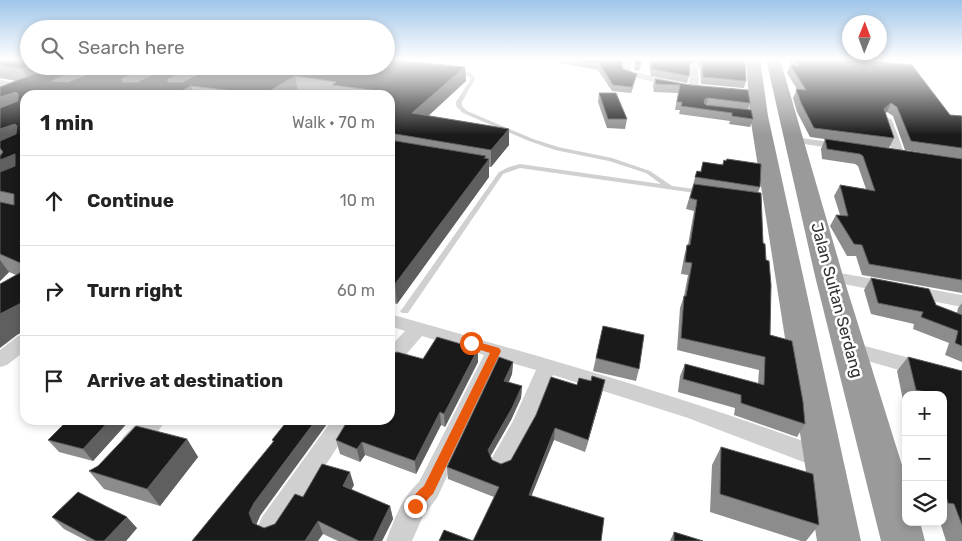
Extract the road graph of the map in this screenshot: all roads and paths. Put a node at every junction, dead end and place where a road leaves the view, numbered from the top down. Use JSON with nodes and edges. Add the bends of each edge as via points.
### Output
{"nodes":[{"id":1,"x":11,"y":84,"type":"edge"},
{"id":2,"x":470,"y":84,"type":"edge"},
{"id":3,"x":684,"y":84,"type":"edge"},
{"id":4,"x":698,"y":84,"type":"edge"},
{"id":5,"x":753,"y":84,"type":"edge"},
{"id":6,"x":780,"y":84,"type":"edge"},
{"id":7,"x":27,"y":90,"type":"edge"},
{"id":8,"x":20,"y":92,"type":"edge"},
{"id":9,"x":10,"y":96,"type":"edge"},
{"id":10,"x":886,"y":118,"type":"edge"},
{"id":11,"x":794,"y":140,"type":"junction"},
{"id":12,"x":852,"y":148,"type":"edge"},
{"id":13,"x":899,"y":155,"type":"edge"},
{"id":14,"x":491,"y":171,"type":"edge"},
{"id":15,"x":501,"y":173,"type":"junction"},
{"id":16,"x":671,"y":187,"type":"junction"},
{"id":17,"x":707,"y":193,"type":"edge"},
{"id":18,"x":772,"y":203,"type":"junction"},
{"id":19,"x":813,"y":209,"type":"junction"},
{"id":20,"x":829,"y":276,"type":"junction"},
{"id":21,"x":962,"y":301,"type":"edge"},
{"id":22,"x":398,"y":316,"type":"edge"},
{"id":23,"x":419,"y":328,"type":"junction"},
{"id":24,"x":20,"y":345,"type":"edge"},
{"id":25,"x":850,"y":349,"type":"junction"},
{"id":26,"x":496,"y":351,"type":"junction"},
{"id":27,"x":395,"y":354,"type":"edge"},
{"id":28,"x":0,"y":360,"type":"edge"},
{"id":29,"x":547,"y":367,"type":"junction"},
{"id":30,"x":962,"y":380,"type":"edge"},
{"id":31,"x":149,"y":425,"type":"edge"},
{"id":32,"x":341,"y":425,"type":"edge"},
{"id":33,"x":822,"y":458,"type":"junction"},
{"id":34,"x":115,"y":460,"type":"edge"},
{"id":35,"x":501,"y":463,"type":"edge"},
{"id":36,"x":271,"y":526,"type":"edge"},
{"id":37,"x":399,"y":541,"type":"edge"},
{"id":38,"x":839,"y":541,"type":"edge"},
{"id":39,"x":903,"y":541,"type":"edge"}],
"edges":[{"from":1,"to":7,"type":"street","via":[[35,87]]},
{"from":2,"to":16,"type":"lane","via":[[459,102],[465,112],[548,146],[610,159],[648,172]]},
{"from":3,"to":4,"type":"street","via":[[699,87]]},
{"from":5,"to":18,"type":"highway","via":[[753,104]]},
{"from":6,"to":11,"type":"highway","name":"Jalan Sultan Serdang"},
{"from":8,"to":9,"type":"street"},
{"from":10,"to":13,"type":"street"},
{"from":11,"to":12,"type":"street"},
{"from":11,"to":19,"type":"highway","name":"Jalan Sultan Serdang"},
{"from":14,"to":15,"type":"lane"},
{"from":15,"to":16,"type":"lane","via":[[520,166]]},
{"from":15,"to":22,"type":"lane"},
{"from":16,"to":17,"type":"lane"},
{"from":18,"to":19,"type":"highway"},
{"from":18,"to":33,"type":"highway"},
{"from":19,"to":20,"type":"highway","name":"Jalan Sultan Serdang"},
{"from":20,"to":21,"type":"street"},
{"from":20,"to":25,"type":"highway","name":"Jalan Sultan Serdang"},
{"from":22,"to":23,"type":"street"},
{"from":23,"to":26,"type":"street"},
{"from":23,"to":27,"type":"street"},
{"from":24,"to":28,"type":"street"},
{"from":25,"to":30,"type":"street"},
{"from":25,"to":39,"type":"highway","name":"Jalan Sultan Serdang"},
{"from":26,"to":29,"type":"street"},
{"from":26,"to":37,"type":"street","via":[[428,490],[421,495]]},
{"from":29,"to":33,"type":"street","via":[[694,411]]},
{"from":29,"to":35,"type":"street","via":[[522,426]]},
{"from":31,"to":34,"type":"street"},
{"from":32,"to":36,"type":"street"},
{"from":33,"to":38,"type":"highway"}]}
